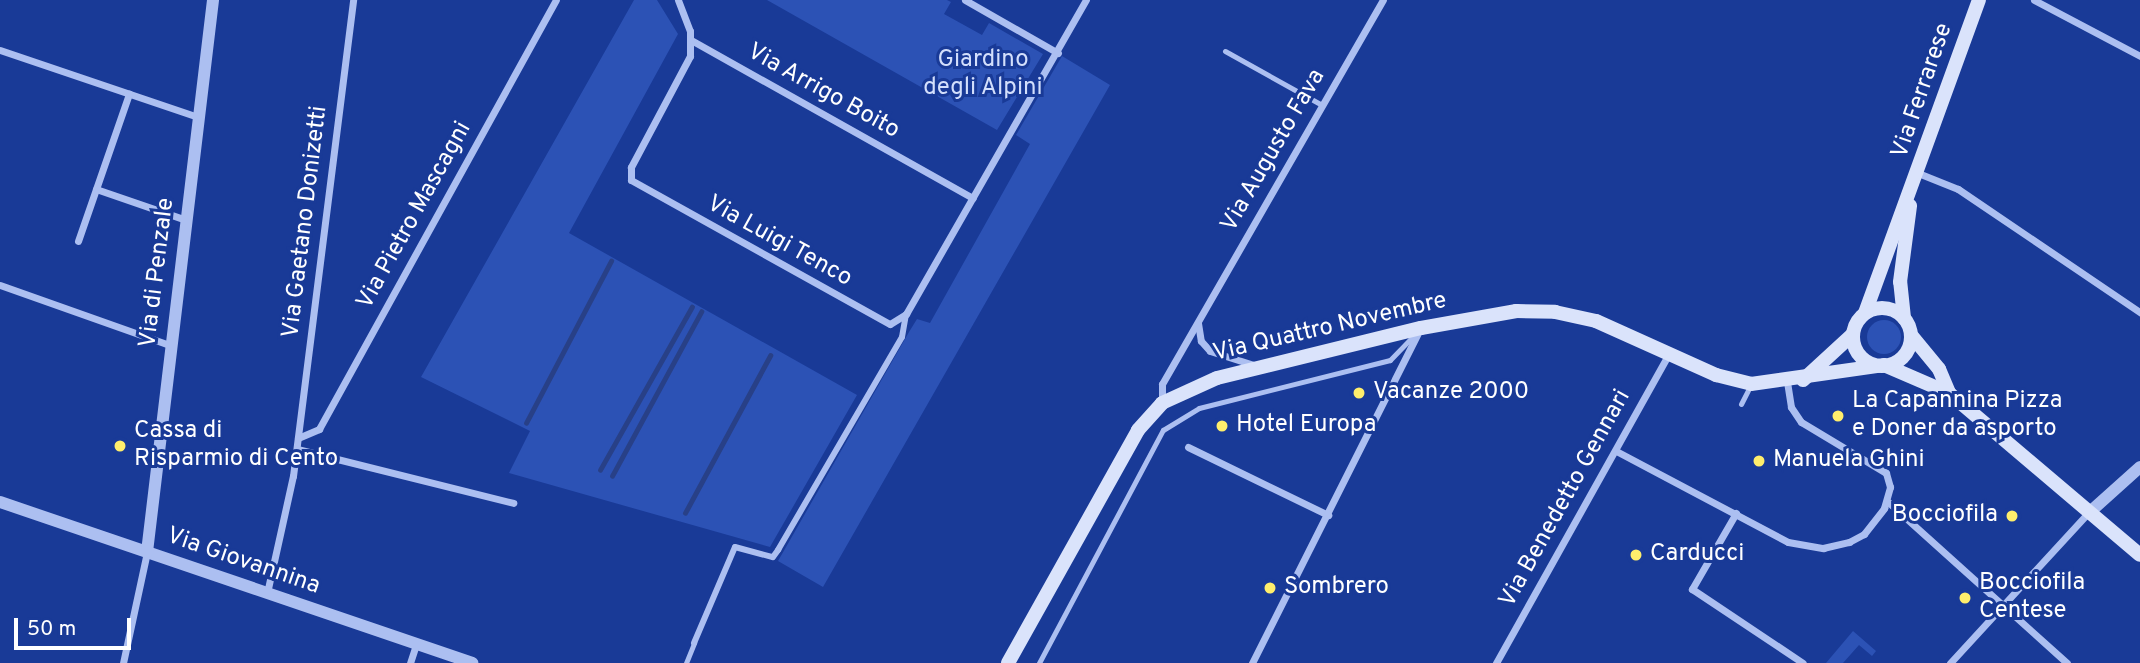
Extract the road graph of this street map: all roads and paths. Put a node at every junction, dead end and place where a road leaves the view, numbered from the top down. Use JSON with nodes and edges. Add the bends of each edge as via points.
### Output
{"nodes":[{"id":1,"x":213,"y":0,"type":"edge"},
{"id":2,"x":353,"y":0,"type":"edge"},
{"id":3,"x":556,"y":0,"type":"edge"},
{"id":4,"x":678,"y":0,"type":"edge"},
{"id":5,"x":965,"y":0,"type":"edge"},
{"id":6,"x":1086,"y":0,"type":"edge"},
{"id":7,"x":1383,"y":0,"type":"edge"},
{"id":8,"x":1979,"y":0,"type":"edge"},
{"id":9,"x":2034,"y":0,"type":"edge"},
{"id":10,"x":691,"y":40,"type":"junction"},
{"id":11,"x":0,"y":50,"type":"edge"},
{"id":12,"x":1225,"y":51,"type":"dead end"},
{"id":13,"x":1058,"y":53,"type":"junction"},
{"id":14,"x":2140,"y":56,"type":"edge"},
{"id":15,"x":129,"y":93,"type":"junction"},
{"id":16,"x":1322,"y":105,"type":"junction"},
{"id":17,"x":198,"y":117,"type":"junction"},
{"id":18,"x":1918,"y":173,"type":"junction"},
{"id":19,"x":96,"y":189,"type":"junction"},
{"id":20,"x":1910,"y":197,"type":"junction"},
{"id":21,"x":973,"y":198,"type":"junction"},
{"id":22,"x":186,"y":220,"type":"junction"},
{"id":23,"x":78,"y":241,"type":"dead end"},
{"id":24,"x":0,"y":285,"type":"edge"},
{"id":25,"x":2140,"y":312,"type":"edge"},
{"id":26,"x":1865,"y":313,"type":"junction"},
{"id":27,"x":906,"y":314,"type":"junction"},
{"id":28,"x":1904,"y":318,"type":"junction"},
{"id":29,"x":1198,"y":322,"type":"junction"},
{"id":30,"x":1421,"y":328,"type":"junction"},
{"id":31,"x":1853,"y":334,"type":"junction"},
{"id":32,"x":1911,"y":335,"type":"junction"},
{"id":33,"x":169,"y":345,"type":"junction"},
{"id":34,"x":1669,"y":354,"type":"junction"},
{"id":35,"x":1884,"y":365,"type":"junction"},
{"id":36,"x":1269,"y":366,"type":"junction"},
{"id":37,"x":1803,"y":380,"type":"junction"},
{"id":38,"x":1787,"y":383,"type":"junction"},
{"id":39,"x":1751,"y":384,"type":"junction"},
{"id":40,"x":1949,"y":393,"type":"junction"},
{"id":41,"x":1162,"y":403,"type":"junction"},
{"id":42,"x":1741,"y":404,"type":"dead end"},
{"id":43,"x":298,"y":438,"type":"junction"},
{"id":44,"x":1188,"y":447,"type":"dead end"},
{"id":45,"x":297,"y":449,"type":"junction"},
{"id":46,"x":1618,"y":452,"type":"junction"},
{"id":47,"x":2140,"y":467,"type":"edge"},
{"id":48,"x":1887,"y":501,"type":"junction"},
{"id":49,"x":0,"y":502,"type":"edge"},
{"id":50,"x":513,"y":503,"type":"dead end"},
{"id":51,"x":2091,"y":511,"type":"junction"},
{"id":52,"x":1735,"y":513,"type":"junction"},
{"id":53,"x":1328,"y":515,"type":"junction"},
{"id":54,"x":147,"y":552,"type":"junction"},
{"id":55,"x":2140,"y":555,"type":"edge"},
{"id":56,"x":267,"y":593,"type":"junction"},
{"id":57,"x":2000,"y":608,"type":"junction"},
{"id":58,"x":694,"y":643,"type":"joint"},
{"id":59,"x":416,"y":644,"type":"junction"},
{"id":60,"x":123,"y":663,"type":"edge"},
{"id":61,"x":410,"y":663,"type":"edge"},
{"id":62,"x":472,"y":663,"type":"edge"},
{"id":63,"x":686,"y":663,"type":"edge"},
{"id":64,"x":1008,"y":663,"type":"edge"},
{"id":65,"x":1039,"y":663,"type":"edge"},
{"id":66,"x":1252,"y":663,"type":"edge"},
{"id":67,"x":1496,"y":663,"type":"edge"},
{"id":68,"x":1803,"y":663,"type":"edge"},
{"id":69,"x":1950,"y":663,"type":"edge"},
{"id":70,"x":2067,"y":663,"type":"edge"}],
"edges":[{"from":1,"to":17,"type":"street","name":"Via di Penzale"},
{"from":2,"to":43,"type":"street","name":"Via Gaetano Donizetti"},
{"from":3,"to":43,"type":"street","name":"Via Pietro Mascagni","via":[[319,429]]},
{"from":4,"to":10,"type":"street"},
{"from":5,"to":13,"type":"street"},
{"from":6,"to":13,"type":"street"},
{"from":7,"to":16,"type":"street","name":"Via Augusto Fava"},
{"from":8,"to":18,"type":"main road","name":"Via Ferrarese"},
{"from":9,"to":14,"type":"street"},
{"from":10,"to":21,"type":"street","name":"Via Arrigo Boito"},
{"from":10,"to":27,"type":"street","name":"Via Luigi Tenco","via":[[687,66],[632,167],[633,183],[885,323],[897,322]]},
{"from":11,"to":15,"type":"street"},
{"from":12,"to":16,"type":"lane"},
{"from":13,"to":21,"type":"street"},
{"from":15,"to":17,"type":"street"},
{"from":15,"to":19,"type":"street"},
{"from":16,"to":29,"type":"street","name":"Via Augusto Fava"},
{"from":17,"to":22,"type":"street","name":"Via di Penzale"},
{"from":18,"to":20,"type":"main road","name":"Via Ferrarese"},
{"from":18,"to":25,"type":"street","via":[[1958,189]]},
{"from":19,"to":22,"type":"street"},
{"from":19,"to":23,"type":"street"},
{"from":20,"to":26,"type":"main road","name":"Via Ferrarese","via":[[1893,231]]},
{"from":20,"to":28,"type":"main road","name":"Via Ferrarese","via":[[1900,282]]},
{"from":21,"to":27,"type":"street"},
{"from":22,"to":33,"type":"street","name":"Via di Penzale"},
{"from":24,"to":33,"type":"street"},
{"from":26,"to":28,"type":"main road","via":[[1890,309]]},
{"from":26,"to":31,"type":"main road"},
{"from":27,"to":58,"type":"street","via":[[902,337],[778,550],[773,557],[735,547]]},
{"from":28,"to":32,"type":"main road"},
{"from":29,"to":36,"type":"street","via":[[1201,341],[1210,351],[1224,359]]},
{"from":29,"to":41,"type":"street","name":"Via Augusto Fava","via":[[1162,384]]},
{"from":30,"to":34,"type":"main road","name":"Via Quattro Novembre","via":[[1504,312],[1555,312],[1612,327]]},
{"from":30,"to":36,"type":"main road","name":"Via Quattro Novembre"},
{"from":30,"to":53,"type":"street"},
{"from":30,"to":65,"type":"lane","via":[[1390,360],[1199,408],[1163,430]]},
{"from":31,"to":35,"type":"main road","via":[[1861,356]]},
{"from":31,"to":37,"type":"main road"},
{"from":32,"to":35,"type":"main road","via":[[1906,352]]},
{"from":32,"to":40,"type":"main road","via":[[1939,369]]},
{"from":33,"to":54,"type":"street","name":"Via di Penzale"},
{"from":34,"to":39,"type":"main road","name":"Via Quattro Novembre","via":[[1716,375]]},
{"from":34,"to":46,"type":"street","name":"Via Benedetto Gennari"},
{"from":35,"to":37,"type":"main road","name":"Via Quattro Novembre"},
{"from":35,"to":40,"type":"main road"},
{"from":36,"to":41,"type":"main road","name":"Via Quattro Novembre","via":[[1201,383]]},
{"from":37,"to":38,"type":"main road","name":"Via Quattro Novembre"},
{"from":38,"to":39,"type":"main road","name":"Via Quattro Novembre"},
{"from":38,"to":48,"type":"street","via":[[1791,407],[1808,427],[1881,467],[1890,487]]},
{"from":39,"to":42,"type":"lane"},
{"from":40,"to":51,"type":"main road"},
{"from":41,"to":64,"type":"main road","name":"Via Quattro Novembre","via":[[1138,430]]},
{"from":43,"to":45,"type":"street","name":"Via Gaetano Donizetti"},
{"from":44,"to":53,"type":"street"},
{"from":45,"to":50,"type":"street"},
{"from":45,"to":56,"type":"street","name":"Via Gaetano Donizetti"},
{"from":46,"to":52,"type":"street"},
{"from":46,"to":67,"type":"street","name":"Via Benedetto Gennari"},
{"from":47,"to":51,"type":"street"},
{"from":48,"to":52,"type":"street","via":[[1864,534],[1832,547],[1788,542]]},
{"from":48,"to":57,"type":"street"},
{"from":49,"to":54,"type":"street","name":"Via Giovannina"},
{"from":51,"to":55,"type":"main road"},
{"from":51,"to":57,"type":"street"},
{"from":52,"to":68,"type":"street","via":[[1692,589]]},
{"from":53,"to":66,"type":"street"},
{"from":54,"to":56,"type":"street","name":"Via Giovannina"},
{"from":54,"to":60,"type":"street"},
{"from":56,"to":59,"type":"street","name":"Via Giovannina"},
{"from":57,"to":69,"type":"street"},
{"from":57,"to":70,"type":"street"},
{"from":58,"to":63,"type":"lane"},
{"from":59,"to":61,"type":"street"},
{"from":59,"to":62,"type":"street","name":"Via Giovannina"}]}
